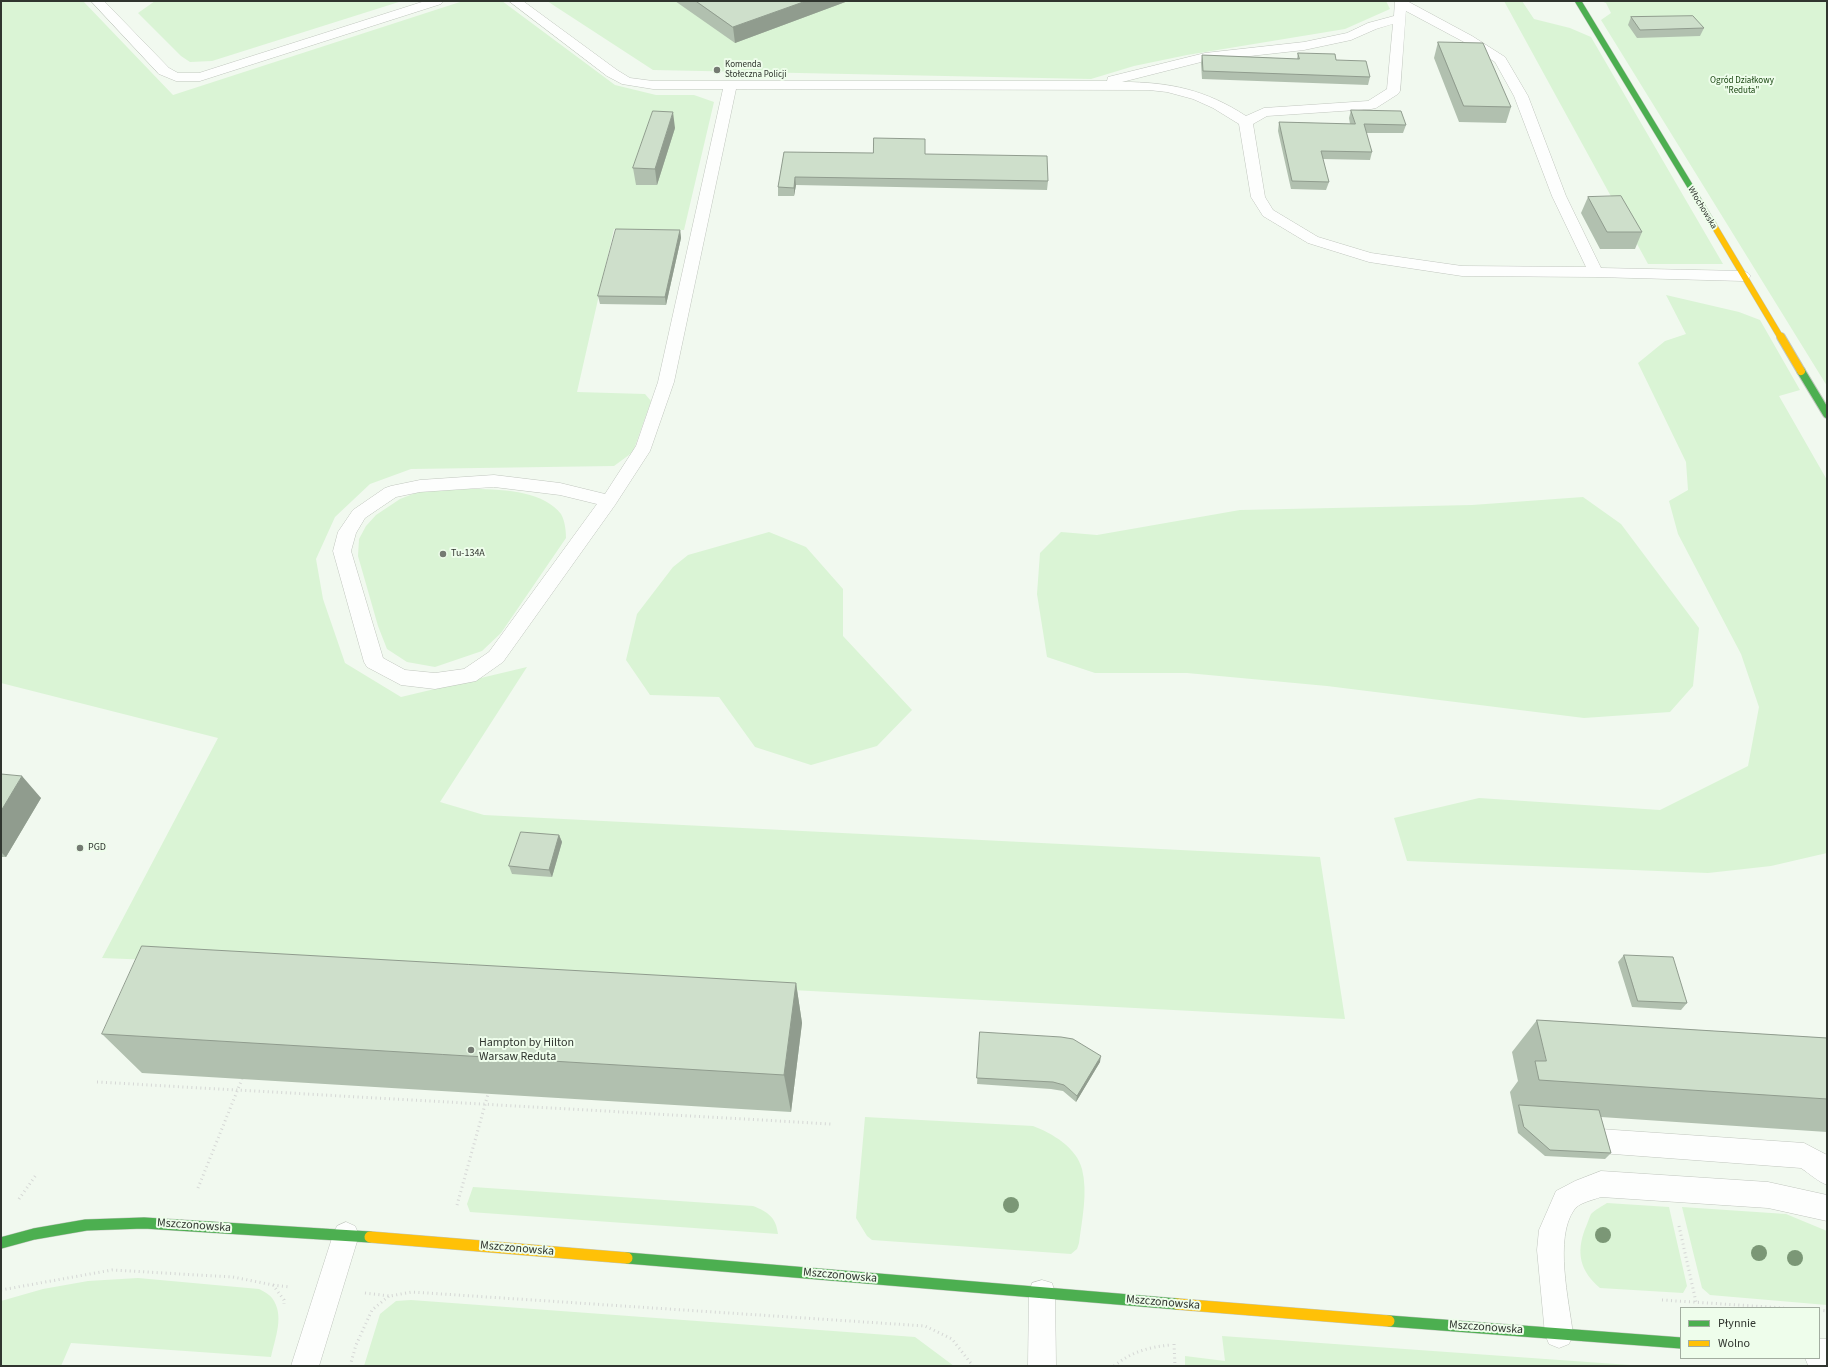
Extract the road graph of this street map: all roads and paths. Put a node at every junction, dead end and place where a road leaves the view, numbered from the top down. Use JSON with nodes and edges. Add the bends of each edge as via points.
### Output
{"nodes":[{"id":1,"x":97,"y":1,"type":"edge"},
{"id":2,"x":437,"y":1,"type":"edge"},
{"id":3,"x":515,"y":1,"type":"edge"},
{"id":4,"x":1578,"y":1,"type":"edge"},
{"id":5,"x":1401,"y":8,"type":"edge"},
{"id":6,"x":1096,"y":85,"type":"junction"},
{"id":7,"x":730,"y":86,"type":"junction"},
{"id":8,"x":1246,"y":122,"type":"junction"},
{"id":9,"x":1596,"y":272,"type":"junction"},
{"id":10,"x":1743,"y":276,"type":"junction"},
{"id":11,"x":1827,"y":414,"type":"edge"},
{"id":12,"x":609,"y":501,"type":"junction"},
{"id":13,"x":242,"y":1080,"type":"edge"},
{"id":14,"x":97,"y":1082,"type":"dead end"},
{"id":15,"x":238,"y":1090,"type":"junction"},
{"id":16,"x":488,"y":1094,"type":"edge"},
{"id":17,"x":485,"y":1103,"type":"junction"},
{"id":18,"x":832,"y":1124,"type":"dead end"},
{"id":19,"x":1600,"y":1141,"type":"edge"},
{"id":20,"x":1827,"y":1172,"type":"edge"},
{"id":21,"x":36,"y":1175,"type":"dead end"},
{"id":22,"x":1682,"y":1190,"type":"junction"},
{"id":23,"x":196,"y":1194,"type":"dead end"},
{"id":24,"x":15,"y":1204,"type":"dead end"},
{"id":25,"x":1827,"y":1208,"type":"edge"},
{"id":26,"x":455,"y":1211,"type":"dead end"},
{"id":27,"x":346,"y":1235,"type":"junction"},
{"id":28,"x":1,"y":1243,"type":"edge"},
{"id":29,"x":1,"y":1290,"type":"edge"},
{"id":30,"x":1042,"y":1293,"type":"junction"},
{"id":31,"x":1696,"y":1302,"type":"dead end"},
{"id":32,"x":285,"y":1308,"type":"dead end"},
{"id":33,"x":1559,"y":1334,"type":"junction"},
{"id":34,"x":1680,"y":1343,"type":"edge"},
{"id":35,"x":1174,"y":1344,"type":"junction"},
{"id":36,"x":1180,"y":1345,"type":"dead end"},
{"id":37,"x":305,"y":1366,"type":"edge"},
{"id":38,"x":350,"y":1366,"type":"edge"},
{"id":39,"x":973,"y":1366,"type":"edge"},
{"id":40,"x":1042,"y":1366,"type":"edge"},
{"id":41,"x":1114,"y":1366,"type":"edge"},
{"id":42,"x":1175,"y":1366,"type":"edge"}],
"edges":[{"from":1,"to":2,"type":"lane","via":[[164,71],[176,77],[200,78]]},
{"from":3,"to":7,"type":"lane","via":[[612,73],[627,80],[653,85]]},
{"from":4,"to":10,"type":"street","name":"Włochowska"},
{"from":5,"to":6,"type":"lane","via":[[1351,36],[1304,46],[1205,57]]},
{"from":5,"to":8,"type":"lane","via":[[1393,91],[1371,106],[1264,112]]},
{"from":5,"to":9,"type":"lane","via":[[1468,39],[1500,60],[1520,96],[1559,196]]},
{"from":6,"to":7,"type":"lane"},
{"from":6,"to":8,"type":"lane","via":[[1167,88],[1204,98],[1224,107]]},
{"from":7,"to":12,"type":"lane","via":[[666,382],[644,447]]},
{"from":8,"to":9,"type":"lane","via":[[1258,198],[1268,213],[1313,240],[1369,256],[1462,271]]},
{"from":9,"to":10,"type":"lane"},
{"from":10,"to":11,"type":"street","name":"Włochowska"},
{"from":12,"to":12,"type":"lane","via":[[496,657],[469,676],[435,681],[401,677],[374,662],[342,551],[347,532],[359,514],[391,492],[420,486],[494,481],[560,489]]},
{"from":13,"to":15,"type":"path"},
{"from":14,"to":15,"type":"path"},
{"from":15,"to":17,"type":"path"},
{"from":15,"to":23,"type":"path"},
{"from":16,"to":17,"type":"path"},
{"from":17,"to":18,"type":"path"},
{"from":17,"to":26,"type":"path"},
{"from":19,"to":20,"type":"lane","via":[[1804,1156]]},
{"from":21,"to":24,"type":"path"},
{"from":22,"to":25,"type":"lane","via":[[1768,1195]]},
{"from":22,"to":31,"type":"path","via":[[1674,1206]]},
{"from":22,"to":33,"type":"lane","via":[[1601,1184],[1565,1200],[1552,1230],[1550,1250]]},
{"from":27,"to":28,"type":"street","name":"Mszczonowska","via":[[144,1223],[86,1225]]},
{"from":27,"to":30,"type":"street","name":"Mszczonowska"},
{"from":27,"to":37,"type":"lane"},
{"from":29,"to":32,"type":"path","via":[[112,1270],[156,1271],[233,1277],[273,1285],[284,1300]]},
{"from":30,"to":33,"type":"street","name":"Mszczonowska"},
{"from":30,"to":40,"type":"lane"},
{"from":33,"to":34,"type":"street","name":"Mszczonowska"},
{"from":35,"to":36,"type":"path"},
{"from":35,"to":41,"type":"path","via":[[1149,1347],[1122,1358]]},
{"from":35,"to":42,"type":"path"},
{"from":38,"to":39,"type":"path","via":[[356,1345],[372,1310],[390,1296],[412,1292],[924,1326],[952,1339]]}]}
